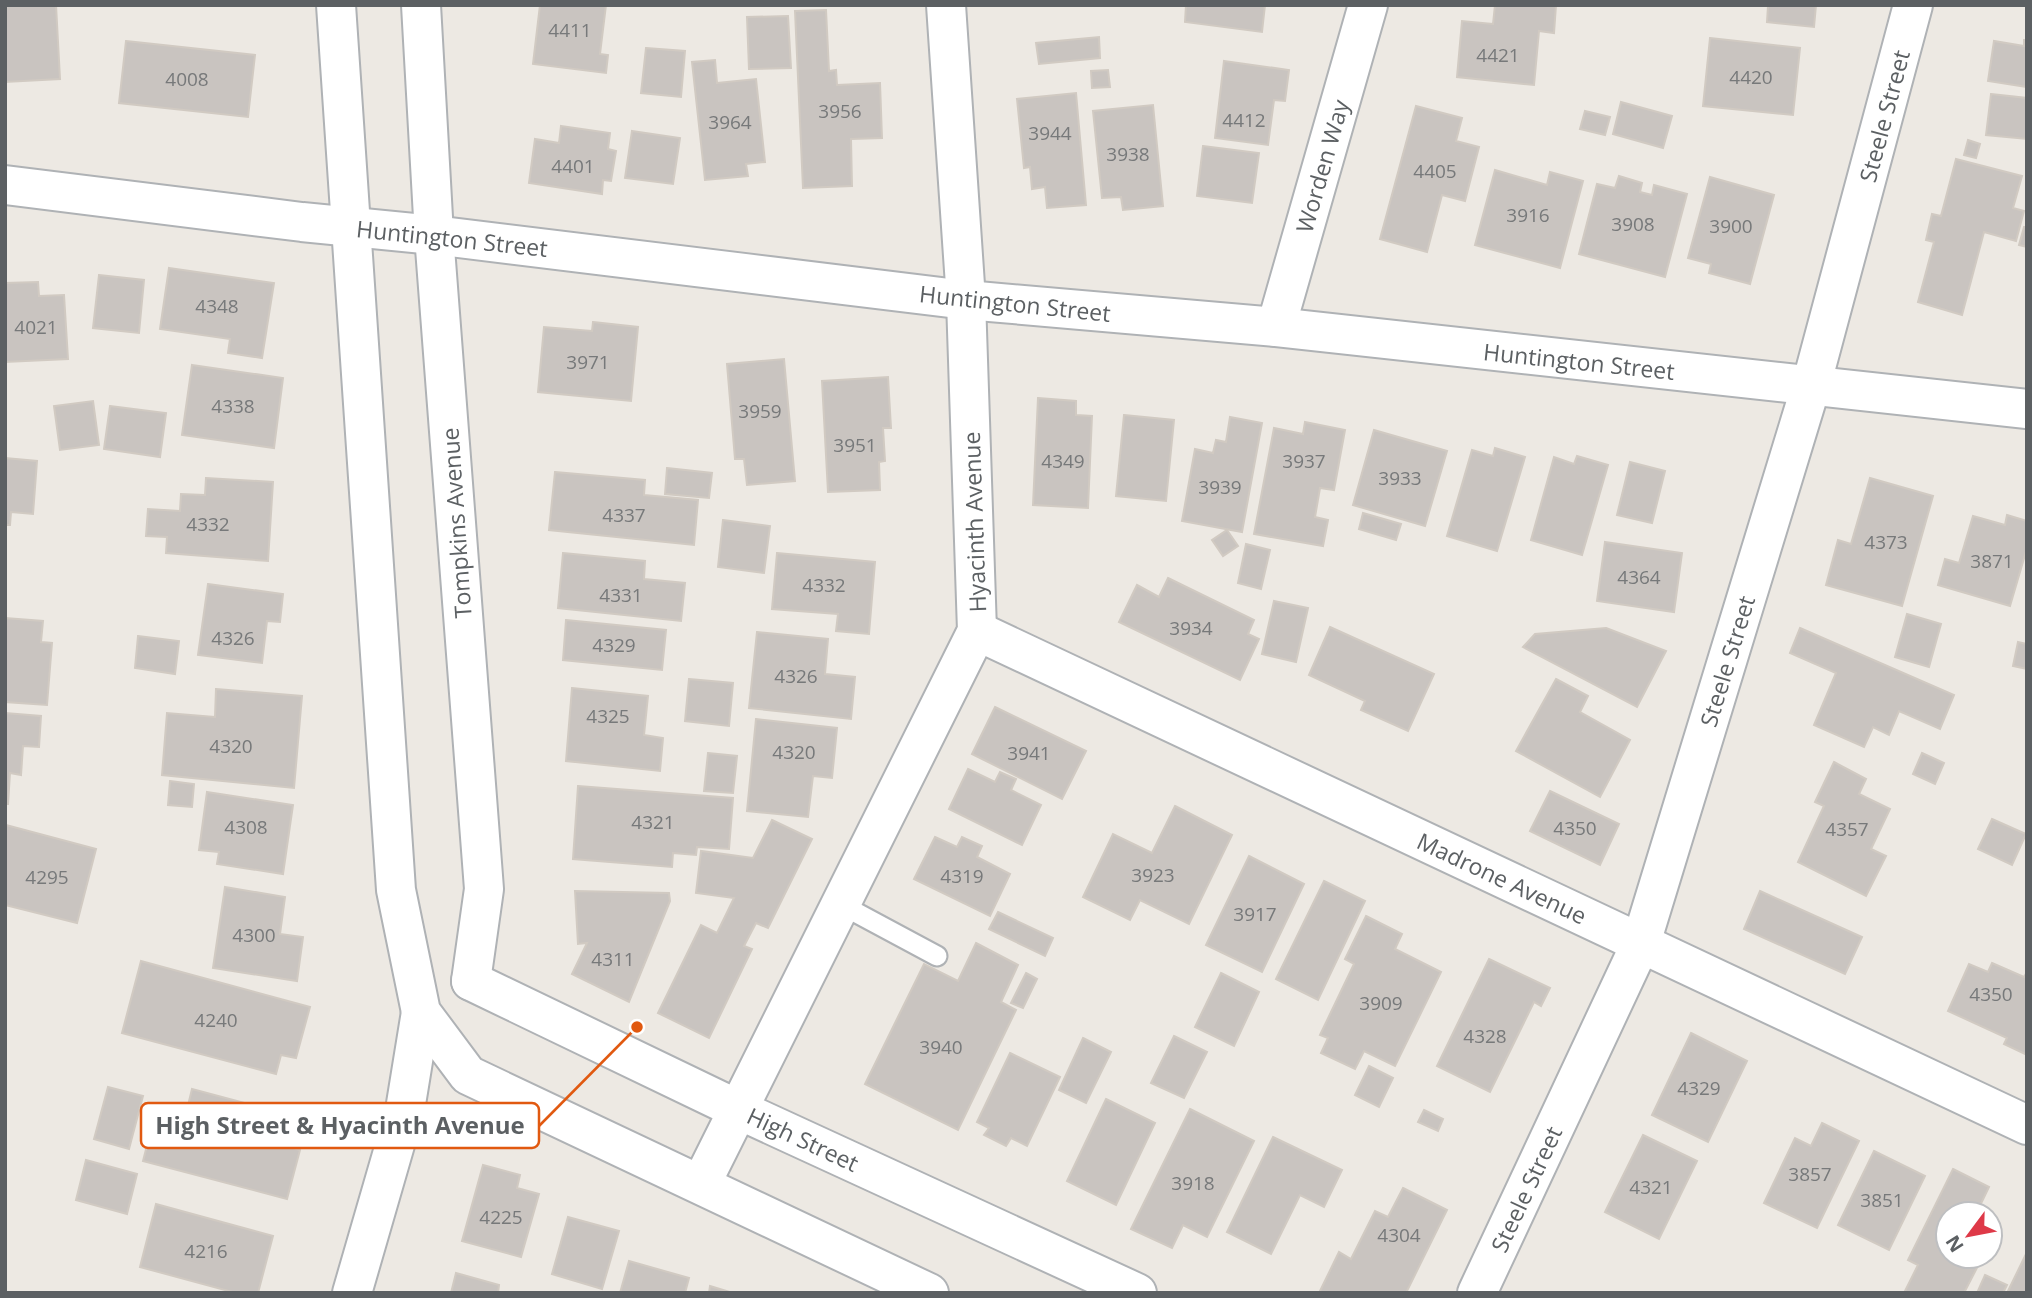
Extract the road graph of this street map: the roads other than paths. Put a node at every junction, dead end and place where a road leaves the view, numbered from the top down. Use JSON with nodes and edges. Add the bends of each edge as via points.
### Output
{"nodes":[{"id":1,"x":336,"y":5,"type":"edge"},
{"id":2,"x":421,"y":5,"type":"edge"},
{"id":3,"x":946,"y":5,"type":"edge"},
{"id":4,"x":1368,"y":5,"type":"edge"},
{"id":5,"x":1913,"y":5,"type":"edge"},
{"id":6,"x":5,"y":185,"type":"edge"},
{"id":7,"x":351,"y":226,"type":"junction"},
{"id":8,"x":434,"y":234,"type":"junction"},
{"id":9,"x":966,"y":300,"type":"junction"},
{"id":10,"x":1276,"y":327,"type":"junction"},
{"id":11,"x":1811,"y":386,"type":"junction"},
{"id":12,"x":2027,"y":409,"type":"edge"},
{"id":13,"x":977,"y":631,"type":"junction"},
{"id":14,"x":840,"y":904,"type":"junction"},
{"id":15,"x":1641,"y":943,"type":"junction"},
{"id":16,"x":937,"y":956,"type":"dead end"},
{"id":17,"x":471,"y":981,"type":"junction"},
{"id":18,"x":421,"y":1012,"type":"junction"},
{"id":19,"x":737,"y":1109,"type":"junction"},
{"id":20,"x":2027,"y":1125,"type":"edge"},
{"id":21,"x":701,"y":1184,"type":"junction"},
{"id":22,"x":352,"y":1293,"type":"edge"},
{"id":23,"x":929,"y":1293,"type":"edge"},
{"id":24,"x":1137,"y":1293,"type":"edge"},
{"id":25,"x":1477,"y":1293,"type":"edge"}],
"edges":[{"from":1,"to":7,"type":"street"},
{"from":2,"to":8,"type":"street","name":"Tompkins Avenue"},
{"from":3,"to":9,"type":"street","name":"Hyacinth Avenue"},
{"from":4,"to":10,"type":"street","name":"Worden Way"},
{"from":5,"to":11,"type":"street","name":"Steele Street"},
{"from":6,"to":7,"type":"street","name":"Huntington Street"},
{"from":7,"to":8,"type":"street","name":"Huntington Street"},
{"from":7,"to":18,"type":"street","via":[[396,890]]},
{"from":8,"to":9,"type":"street","name":"Huntington Street"},
{"from":8,"to":17,"type":"street","name":"Tompkins Avenue","via":[[485,888]]},
{"from":9,"to":10,"type":"street","name":"Huntington Street"},
{"from":9,"to":13,"type":"street","name":"Hyacinth Avenue"},
{"from":10,"to":11,"type":"street","name":"Huntington Street"},
{"from":11,"to":12,"type":"street","name":"Huntington Street"},
{"from":11,"to":15,"type":"street","name":"Steele Street"},
{"from":13,"to":14,"type":"street","name":"Hyacinth Avenue"},
{"from":13,"to":15,"type":"street","name":"Madrone Avenue"},
{"from":14,"to":16,"type":"lane"},
{"from":14,"to":19,"type":"street","name":"Hyacinth Avenue"},
{"from":15,"to":20,"type":"street","name":"Madrone Avenue"},
{"from":15,"to":25,"type":"street","name":"Steele Street"},
{"from":17,"to":18,"type":"street"},
{"from":17,"to":19,"type":"street","name":"High Street"},
{"from":18,"to":21,"type":"street","via":[[468,1075]]},
{"from":18,"to":22,"type":"street","via":[[405,1110]]},
{"from":19,"to":21,"type":"street","name":"Hyacinth Avenue"},
{"from":19,"to":24,"type":"street","name":"High Street"},
{"from":21,"to":23,"type":"street"}]}
